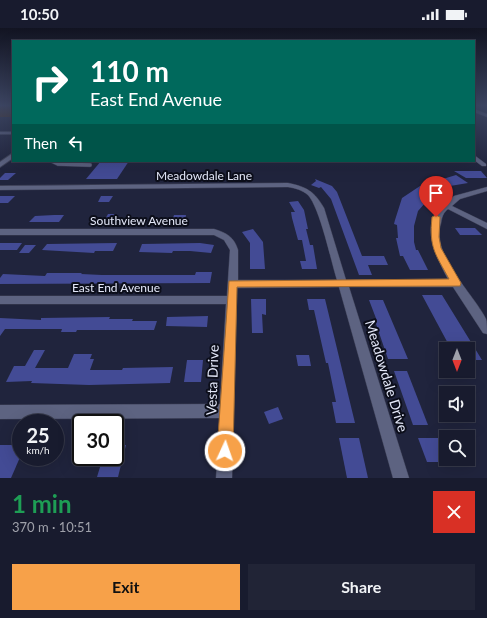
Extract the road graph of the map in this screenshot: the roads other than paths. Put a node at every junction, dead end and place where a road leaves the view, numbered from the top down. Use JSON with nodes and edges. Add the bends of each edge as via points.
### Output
{"nodes":[{"id":1,"x":0,"y":133,"type":"edge"},
{"id":2,"x":12,"y":133,"type":"edge"},
{"id":3,"x":12,"y":156,"type":"edge"},
{"id":4,"x":475,"y":158,"type":"edge"},
{"id":5,"x":54,"y":162,"type":"edge"},
{"id":6,"x":0,"y":165,"type":"edge"},
{"id":7,"x":90,"y":165,"type":"dead end"},
{"id":8,"x":484,"y":166,"type":"dead end"},
{"id":9,"x":0,"y":188,"type":"edge"},
{"id":10,"x":487,"y":189,"type":"edge"},
{"id":11,"x":445,"y":205,"type":"junction"},
{"id":12,"x":487,"y":226,"type":"edge"},
{"id":13,"x":0,"y":232,"type":"edge"},
{"id":14,"x":342,"y":283,"type":"junction"},
{"id":15,"x":456,"y":283,"type":"junction"},
{"id":16,"x":232,"y":284,"type":"junction"},
{"id":17,"x":0,"y":300,"type":"edge"},
{"id":18,"x":231,"y":300,"type":"junction"},
{"id":19,"x":487,"y":329,"type":"edge"},
{"id":20,"x":227,"y":411,"type":"junction"},
{"id":21,"x":0,"y":412,"type":"edge"},
{"id":22,"x":224,"y":478,"type":"edge"},
{"id":23,"x":401,"y":478,"type":"edge"}],
"edges":[{"from":1,"to":2,"type":"lane"},
{"from":3,"to":6,"type":"street"},
{"from":4,"to":8,"type":"street"},
{"from":5,"to":7,"type":"lane"},
{"from":9,"to":14,"type":"street","name":"Meadowdale Lane","via":[[288,185],[301,187],[314,196],[320,208]]},
{"from":10,"to":11,"type":"street","via":[[463,194]]},
{"from":11,"to":12,"type":"street"},
{"from":11,"to":15,"type":"street","via":[[436,217],[434,237],[437,248]]},
{"from":13,"to":16,"type":"street","name":"Southview Avenue","via":[[214,232],[230,239],[232,244]]},
{"from":14,"to":15,"type":"street"},
{"from":14,"to":16,"type":"street"},
{"from":14,"to":23,"type":"street","name":"Meadowdale Drive"},
{"from":15,"to":19,"type":"street"},
{"from":16,"to":18,"type":"street","name":"Vesta Drive"},
{"from":17,"to":18,"type":"street","name":"East End Avenue"},
{"from":18,"to":20,"type":"street","name":"Vesta Drive"},
{"from":20,"to":21,"type":"street"},
{"from":20,"to":22,"type":"street","name":"Vesta Drive"}]}
